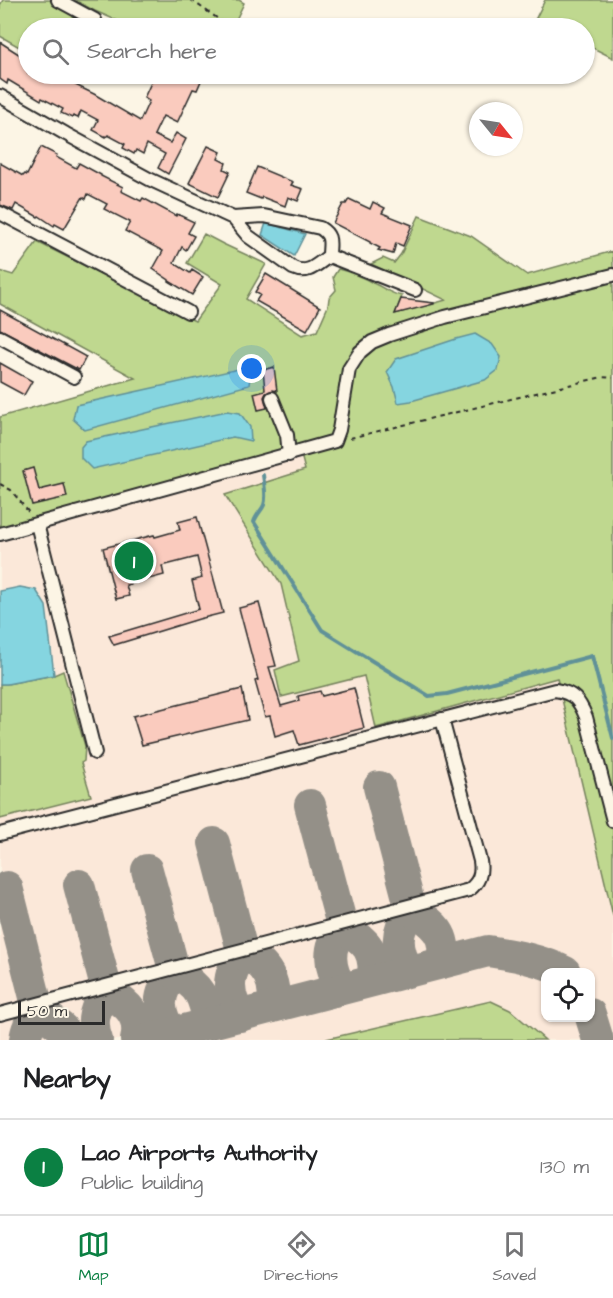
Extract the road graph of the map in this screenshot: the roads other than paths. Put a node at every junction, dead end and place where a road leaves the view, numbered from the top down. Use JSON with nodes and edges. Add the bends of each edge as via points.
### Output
{"nodes":[{"id":1,"x":58,"y":0,"type":"edge"},
{"id":2,"x":91,"y":18,"type":"edge"},
{"id":3,"x":0,"y":96,"type":"edge"},
{"id":4,"x":0,"y":213,"type":"edge"},
{"id":5,"x":233,"y":218,"type":"junction"},
{"id":6,"x":328,"y":256,"type":"junction"},
{"id":7,"x":613,"y":275,"type":"edge"},
{"id":8,"x":415,"y":290,"type":"dead end"},
{"id":9,"x":188,"y":312,"type":"dead end"},
{"id":10,"x":0,"y":337,"type":"edge"},
{"id":11,"x":74,"y":377,"type":"dead end"},
{"id":12,"x":272,"y":398,"type":"dead end"},
{"id":13,"x":289,"y":454,"type":"junction"},
{"id":14,"x":37,"y":524,"type":"junction"},
{"id":15,"x":0,"y":534,"type":"edge"},
{"id":16,"x":442,"y":719,"type":"junction"},
{"id":17,"x":95,"y":753,"type":"dead end"},
{"id":18,"x":613,"y":821,"type":"edge"},
{"id":19,"x":0,"y":834,"type":"edge"},
{"id":20,"x":0,"y":1014,"type":"edge"}],
"edges":[{"from":1,"to":2,"type":"street"},
{"from":3,"to":5,"type":"street","via":[[149,179]]},
{"from":4,"to":9,"type":"street"},
{"from":5,"to":6,"type":"street","via":[[248,236],[301,272]]},
{"from":5,"to":6,"type":"street","via":[[264,216],[320,228],[330,238]]},
{"from":6,"to":8,"type":"street"},
{"from":7,"to":13,"type":"street","via":[[445,317],[372,342],[349,369],[335,441]]},
{"from":10,"to":11,"type":"street"},
{"from":12,"to":13,"type":"street","via":[[287,435]]},
{"from":13,"to":14,"type":"street"},
{"from":14,"to":15,"type":"street"},
{"from":14,"to":17,"type":"street"},
{"from":16,"to":18,"type":"street","via":[[555,690],[568,692],[580,703],[586,717]]},
{"from":16,"to":19,"type":"street"},
{"from":16,"to":20,"type":"street","via":[[480,861],[480,877],[469,890]]}]}
